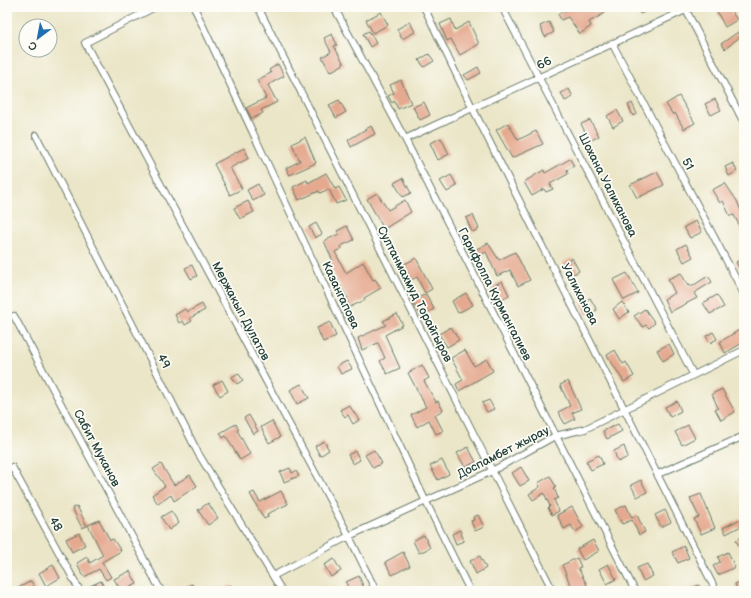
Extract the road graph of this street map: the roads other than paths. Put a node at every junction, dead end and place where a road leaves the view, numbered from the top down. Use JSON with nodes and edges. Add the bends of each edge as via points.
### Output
{"nodes":[{"id":1,"x":156,"y":7,"type":"edge"},
{"id":2,"x":194,"y":7,"type":"edge"},
{"id":3,"x":258,"y":7,"type":"edge"},
{"id":4,"x":334,"y":7,"type":"edge"},
{"id":5,"x":424,"y":7,"type":"edge"},
{"id":6,"x":502,"y":7,"type":"edge"},
{"id":7,"x":675,"y":7,"type":"edge"},
{"id":8,"x":689,"y":8,"type":"edge"},
{"id":9,"x":678,"y":14,"type":"junction"},
{"id":10,"x":612,"y":43,"type":"junction"},
{"id":11,"x":539,"y":77,"type":"junction"},
{"id":12,"x":472,"y":107,"type":"junction"},
{"id":13,"x":744,"y":123,"type":"edge"},
{"id":14,"x":36,"y":135,"type":"dead end"},
{"id":15,"x":405,"y":139,"type":"junction"},
{"id":16,"x":744,"y":294,"type":"edge"},
{"id":17,"x":14,"y":316,"type":"dead end"},
{"id":18,"x":744,"y":350,"type":"edge"},
{"id":19,"x":693,"y":374,"type":"junction"},
{"id":20,"x":626,"y":410,"type":"junction"},
{"id":21,"x":555,"y":436,"type":"junction"},
{"id":22,"x":744,"y":436,"type":"edge"},
{"id":23,"x":12,"y":467,"type":"dead end"},
{"id":24,"x":492,"y":471,"type":"junction"},
{"id":25,"x":658,"y":474,"type":"junction"},
{"id":26,"x":426,"y":502,"type":"junction"},
{"id":27,"x":349,"y":536,"type":"junction"},
{"id":28,"x":273,"y":576,"type":"junction"},
{"id":29,"x":80,"y":591,"type":"edge"},
{"id":30,"x":161,"y":591,"type":"edge"},
{"id":31,"x":282,"y":591,"type":"edge"},
{"id":32,"x":376,"y":591,"type":"edge"},
{"id":33,"x":470,"y":591,"type":"edge"},
{"id":34,"x":553,"y":591,"type":"edge"},
{"id":35,"x":636,"y":591,"type":"edge"},
{"id":36,"x":716,"y":591,"type":"edge"}],
"edges":[{"from":1,"to":27,"type":"street","name":"Мержакып Дулатов","via":[[85,43]]},
{"from":2,"to":26,"type":"street","name":"Казангапова"},
{"from":3,"to":24,"type":"street","name":"Султанмахмуд Торайгыров"},
{"from":4,"to":15,"type":"street","name":"Гарифолла Курмангалиев"},
{"from":5,"to":12,"type":"street","name":"Уалиханова"},
{"from":6,"to":11,"type":"street","name":"Шохана Уалиханова"},
{"from":7,"to":9,"type":"street"},
{"from":8,"to":9,"type":"street","name":"66"},
{"from":8,"to":13,"type":"street"},
{"from":9,"to":10,"type":"street","name":"66"},
{"from":10,"to":11,"type":"street","name":"66"},
{"from":10,"to":16,"type":"street","name":"51"},
{"from":11,"to":12,"type":"street","name":"66"},
{"from":11,"to":19,"type":"street","name":"Шохана Уалиханова"},
{"from":12,"to":15,"type":"street","name":"66"},
{"from":12,"to":20,"type":"street","name":"Уалиханова"},
{"from":14,"to":28,"type":"street","name":"49","via":[[198,453]]},
{"from":15,"to":21,"type":"street","name":"Гарифолла Курмангалиев"},
{"from":17,"to":30,"type":"street","name":"Сабит Муканов"},
{"from":18,"to":19,"type":"street","name":"Доспамбет жырау"},
{"from":19,"to":20,"type":"street","name":"Доспамбет жырау"},
{"from":20,"to":21,"type":"street","name":"Доспамбет жырау","via":[[585,429]]},
{"from":20,"to":25,"type":"street","name":"Уалиханова"},
{"from":21,"to":24,"type":"street","name":"Доспамбет жырау"},
{"from":21,"to":35,"type":"street","name":"Гарифолла Курмангалиев"},
{"from":22,"to":25,"type":"street"},
{"from":23,"to":29,"type":"street","name":"48"},
{"from":24,"to":26,"type":"street","name":"Доспамбет жырау"},
{"from":24,"to":34,"type":"street","name":"Султанмахмуд Торайгыров"},
{"from":25,"to":36,"type":"street","name":"Уалиханова"},
{"from":26,"to":27,"type":"street","name":"Доспамбет жырау"},
{"from":26,"to":33,"type":"street","name":"Казангапова"},
{"from":27,"to":28,"type":"street","name":"Доспамбет жырау"},
{"from":27,"to":32,"type":"street","name":"Мержакып Дулатов"},
{"from":28,"to":31,"type":"street","name":"49"}]}
